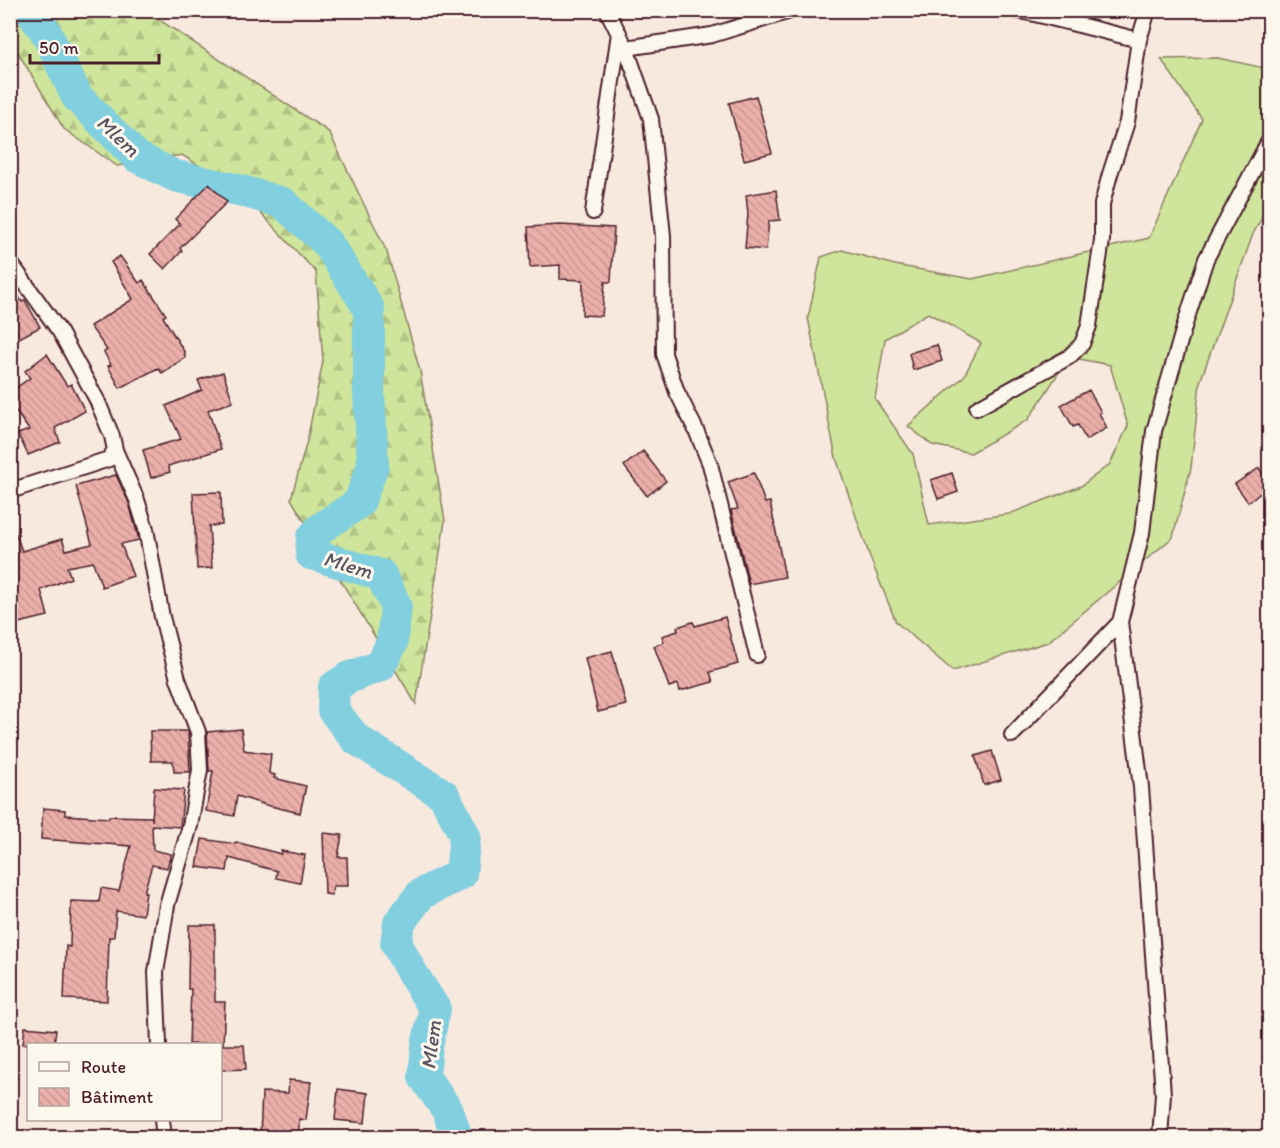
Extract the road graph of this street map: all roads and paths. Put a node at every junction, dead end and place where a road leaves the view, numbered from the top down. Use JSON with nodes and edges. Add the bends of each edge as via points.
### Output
{"nodes":[{"id":1,"x":607,"y":10,"type":"edge"},
{"id":2,"x":794,"y":10,"type":"edge"},
{"id":3,"x":1013,"y":10,"type":"edge"},
{"id":4,"x":1148,"y":10,"type":"edge"},
{"id":5,"x":619,"y":33,"type":"junction"},
{"id":6,"x":1139,"y":40,"type":"junction"},
{"id":7,"x":627,"y":48,"type":"junction"},
{"id":8,"x":1269,"y":139,"type":"edge"},
{"id":9,"x":593,"y":212,"type":"dead end"},
{"id":10,"x":10,"y":262,"type":"edge"},
{"id":11,"x":977,"y":408,"type":"dead end"},
{"id":12,"x":115,"y":450,"type":"junction"},
{"id":13,"x":10,"y":491,"type":"edge"},
{"id":14,"x":1120,"y":622,"type":"junction"},
{"id":15,"x":757,"y":655,"type":"dead end"},
{"id":16,"x":1012,"y":735,"type":"dead end"},
{"id":17,"x":159,"y":1043,"type":"edge"},
{"id":18,"x":162,"y":1121,"type":"edge"},
{"id":19,"x":164,"y":1137,"type":"edge"},
{"id":20,"x":1160,"y":1137,"type":"edge"}],
"edges":[{"from":1,"to":5,"type":"street"},
{"from":2,"to":7,"type":"street","via":[[712,35]]},
{"from":3,"to":6,"type":"street"},
{"from":4,"to":6,"type":"street"},
{"from":5,"to":7,"type":"street"},
{"from":5,"to":9,"type":"street"},
{"from":6,"to":11,"type":"street","via":[[1127,122],[1102,204],[1099,262],[1089,326],[1082,344],[1069,357]]},
{"from":7,"to":15,"type":"street","via":[[651,119],[663,236],[664,354],[710,464]]},
{"from":8,"to":14,"type":"street","via":[[1206,259],[1185,324],[1154,431],[1142,533]]},
{"from":10,"to":12,"type":"street","via":[[60,332],[97,400]]},
{"from":12,"to":13,"type":"street","via":[[109,459]]},
{"from":12,"to":17,"type":"street","via":[[146,529],[172,659],[198,732],[200,770],[190,826],[167,905],[156,972]]},
{"from":14,"to":16,"type":"street"},
{"from":14,"to":20,"type":"street","via":[[1141,787],[1163,1094]]},
{"from":18,"to":19,"type":"street"}]}
